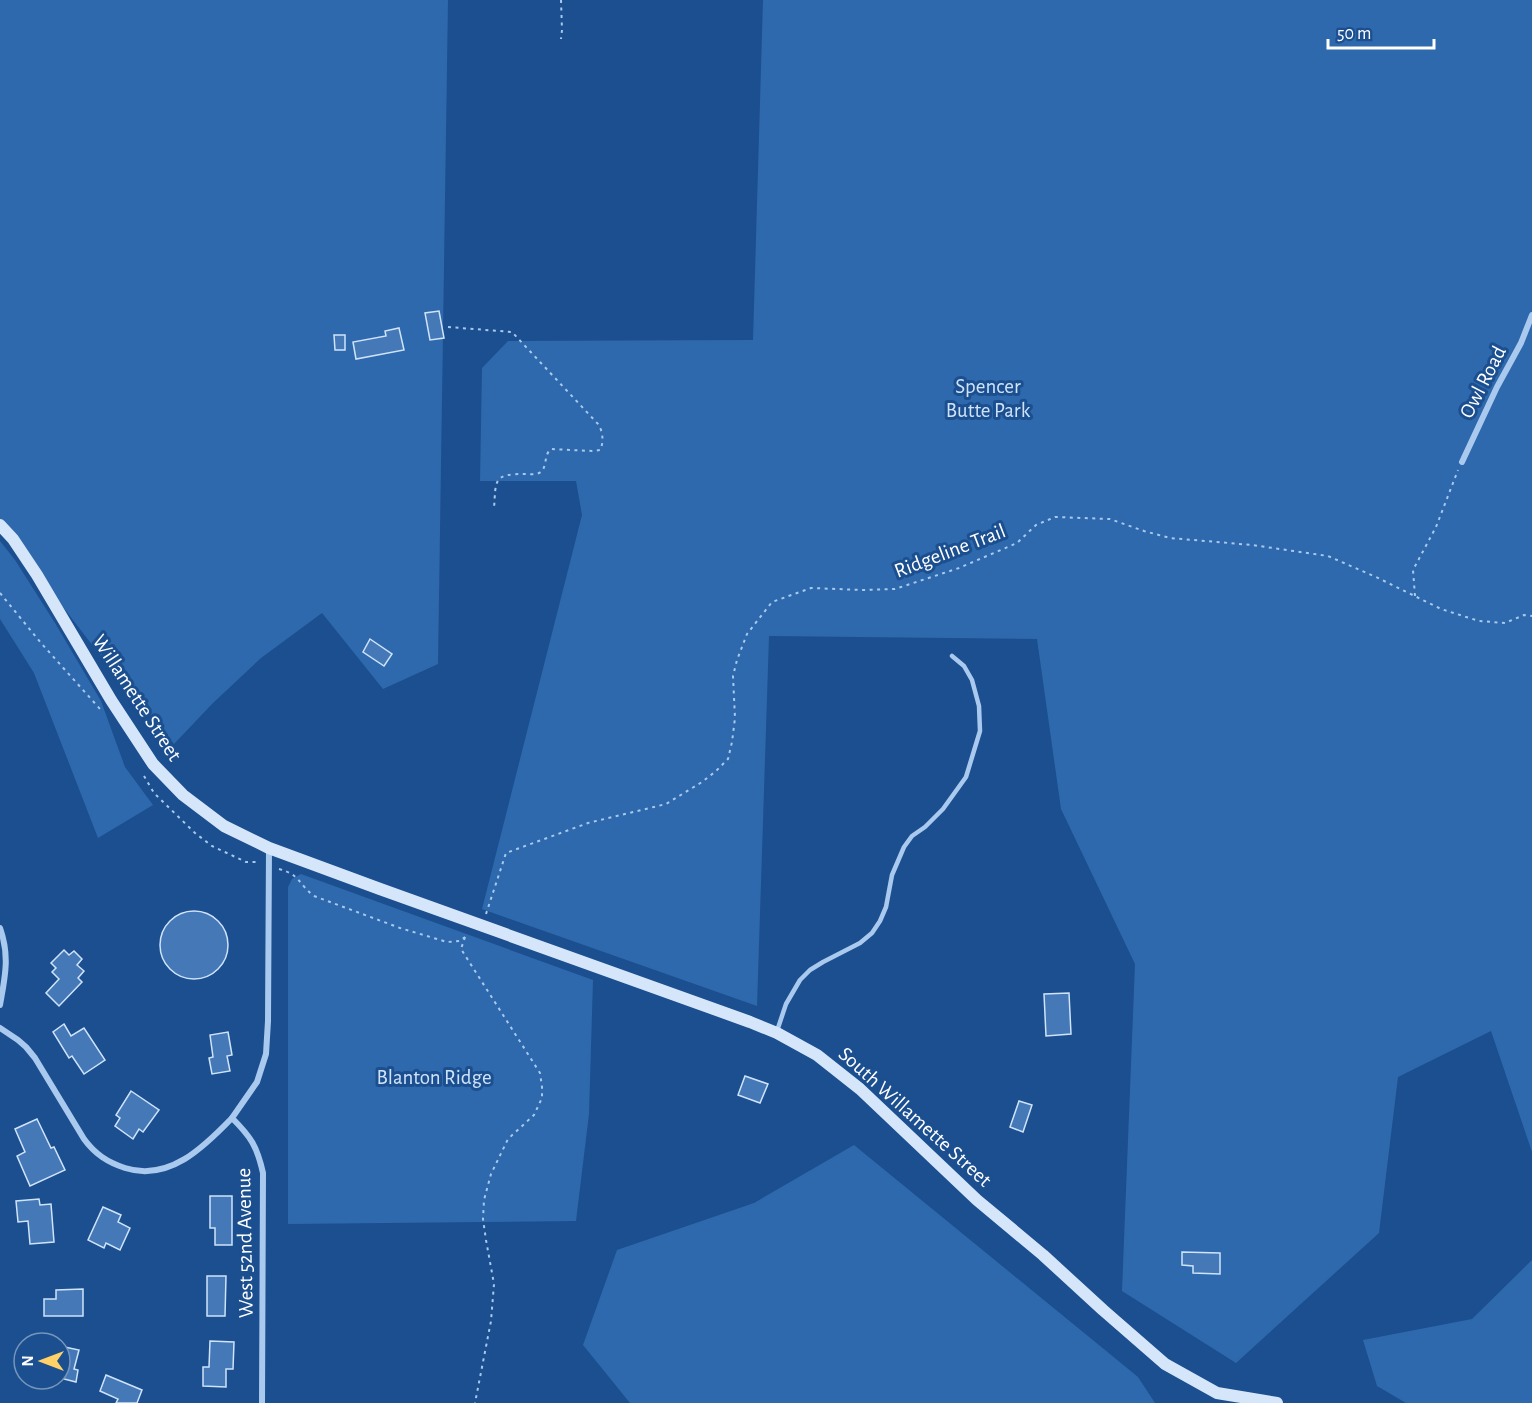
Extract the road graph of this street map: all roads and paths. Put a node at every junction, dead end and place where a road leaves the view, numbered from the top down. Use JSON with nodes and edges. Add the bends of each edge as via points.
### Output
{"nodes":[{"id":1,"x":561,"y":0,"type":"edge"},
{"id":2,"x":561,"y":39,"type":"dead end"},
{"id":3,"x":1532,"y":315,"type":"edge"},
{"id":4,"x":448,"y":327,"type":"dead end"},
{"id":5,"x":1462,"y":462,"type":"joint"},
{"id":6,"x":494,"y":509,"type":"dead end"},
{"id":7,"x":0,"y":525,"type":"edge"},
{"id":8,"x":1415,"y":596,"type":"junction"},
{"id":9,"x":1532,"y":616,"type":"edge"},
{"id":10,"x":952,"y":656,"type":"dead end"},
{"id":11,"x":269,"y":848,"type":"junction"},
{"id":12,"x":469,"y":921,"type":"junction"},
{"id":13,"x":483,"y":926,"type":"junction"},
{"id":14,"x":0,"y":928,"type":"edge"},
{"id":15,"x":0,"y":1005,"type":"edge"},
{"id":16,"x":0,"y":1028,"type":"edge"},
{"id":17,"x":777,"y":1034,"type":"junction"},
{"id":18,"x":232,"y":1118,"type":"junction"},
{"id":19,"x":262,"y":1403,"type":"edge"},
{"id":20,"x":475,"y":1403,"type":"edge"},
{"id":21,"x":1277,"y":1403,"type":"edge"}],
"edges":[{"from":1,"to":2,"type":"path"},
{"from":3,"to":5,"type":"street","name":"Owl Road"},
{"from":4,"to":6,"type":"path","via":[[512,332],[601,431],[600,450],[551,449],[541,472],[499,478]]},
{"from":5,"to":8,"type":"path","via":[[1413,570]]},
{"from":7,"to":11,"type":"main road","name":"Willamette Street","via":[[38,575],[115,708],[153,764],[183,795],[224,826]]},
{"from":8,"to":9,"type":"path","name":"Ridgeline Trail","via":[[1440,609],[1479,621],[1505,623]]},
{"from":8,"to":13,"type":"path","name":"Ridgeline Trail","via":[[1328,556],[1170,538],[1110,519],[1055,517],[1036,525],[1017,543],[895,590],[811,588],[795,593],[772,602],[747,634],[733,676],[735,718],[728,759],[702,782],[666,804],[588,823],[506,852]]},
{"from":10,"to":17,"type":"lane","via":[[972,680],[979,706],[980,731],[966,777],[943,809],[904,847],[892,875],[883,914],[872,933],[860,944],[810,969],[786,1004]]},
{"from":11,"to":12,"type":"main road","name":"Willamette Street"},
{"from":11,"to":18,"type":"street","via":[[266,1054],[257,1082]]},
{"from":12,"to":13,"type":"main road","name":"Willamette Street"},
{"from":12,"to":20,"type":"path","via":[[461,949],[540,1072],[542,1087],[542,1098],[534,1115],[508,1138],[484,1200],[483,1219],[494,1284]]},
{"from":13,"to":17,"type":"main road","name":"South Willamette Street"},
{"from":14,"to":15,"type":"street","via":[[7,962]]},
{"from":16,"to":18,"type":"street","via":[[26,1047],[90,1147],[109,1162],[142,1171],[167,1167],[191,1156]]},
{"from":17,"to":21,"type":"main road","name":"South Willamette Street","via":[[817,1055],[860,1089],[977,1200],[1165,1364],[1217,1393]]},
{"from":18,"to":19,"type":"street","name":"West 52nd Avenue","via":[[254,1144],[263,1173]]}]}
